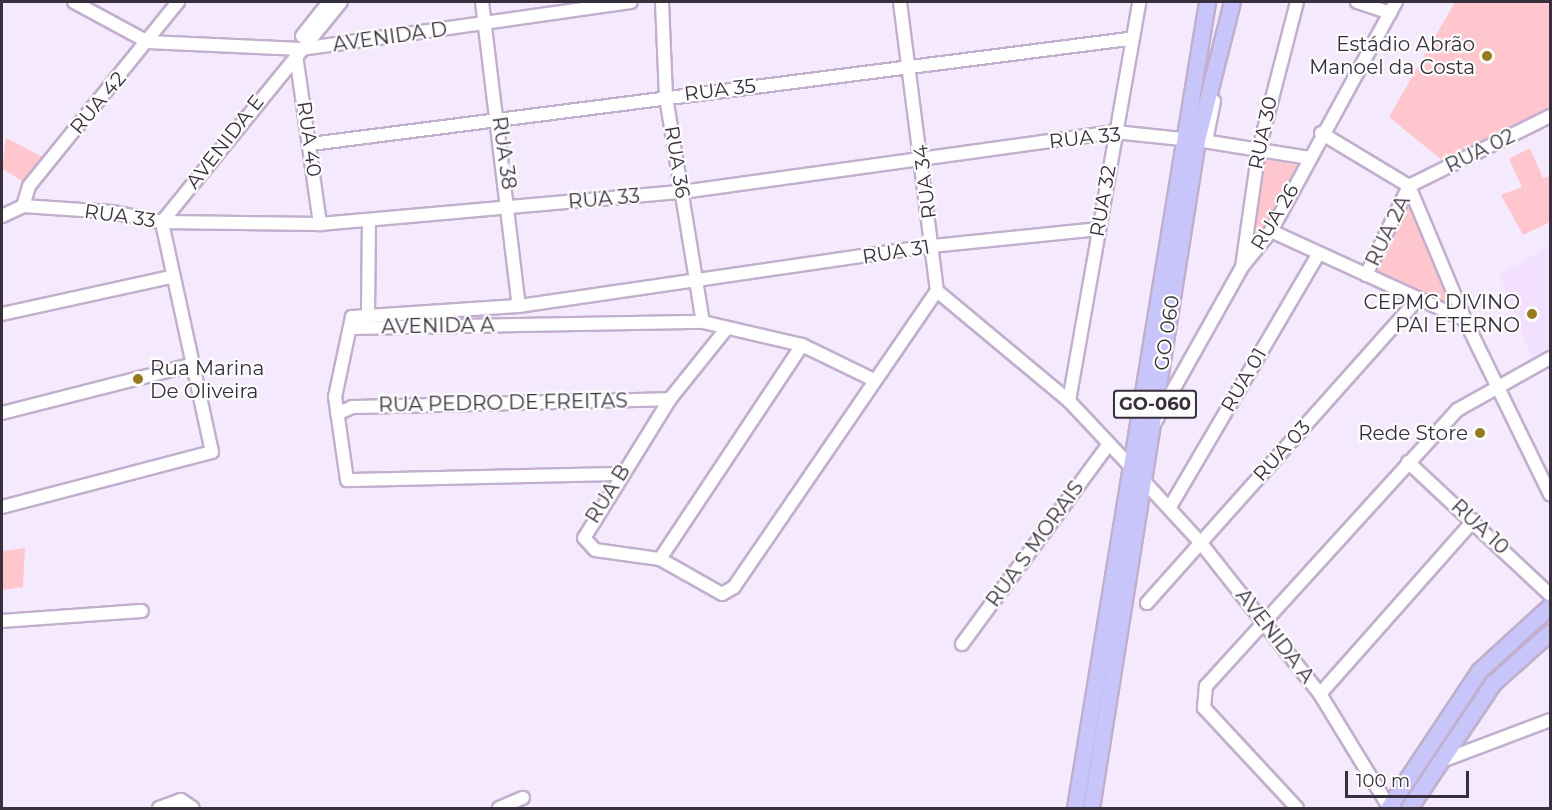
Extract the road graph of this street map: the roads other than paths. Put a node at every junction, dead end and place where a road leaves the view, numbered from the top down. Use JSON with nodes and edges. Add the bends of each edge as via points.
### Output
{"nodes":[{"id":1,"x":74,"y":2,"type":"edge"},
{"id":2,"x":178,"y":2,"type":"edge"},
{"id":3,"x":329,"y":2,"type":"edge"},
{"id":4,"x":341,"y":2,"type":"edge"},
{"id":5,"x":483,"y":2,"type":"edge"},
{"id":6,"x":631,"y":2,"type":"edge"},
{"id":7,"x":662,"y":2,"type":"edge"},
{"id":8,"x":900,"y":2,"type":"edge"},
{"id":9,"x":1139,"y":2,"type":"edge"},
{"id":10,"x":1207,"y":2,"type":"edge"},
{"id":11,"x":1232,"y":2,"type":"edge"},
{"id":12,"x":1297,"y":2,"type":"edge"},
{"id":13,"x":1357,"y":2,"type":"edge"},
{"id":14,"x":1393,"y":7,"type":"edge"},
{"id":15,"x":486,"y":24,"type":"junction"},
{"id":16,"x":1128,"y":39,"type":"junction"},
{"id":17,"x":148,"y":42,"type":"junction"},
{"id":18,"x":295,"y":53,"type":"junction"},
{"id":19,"x":909,"y":67,"type":"junction"},
{"id":20,"x":666,"y":97,"type":"junction"},
{"id":21,"x":1551,"y":116,"type":"edge"},
{"id":22,"x":499,"y":117,"type":"junction"},
{"id":23,"x":1115,"y":132,"type":"junction"},
{"id":24,"x":1321,"y":133,"type":"junction"},
{"id":25,"x":1195,"y":140,"type":"junction"},
{"id":26,"x":311,"y":144,"type":"junction"},
{"id":27,"x":1259,"y":149,"type":"junction"},
{"id":28,"x":1310,"y":158,"type":"junction"},
{"id":29,"x":923,"y":160,"type":"junction"},
{"id":30,"x":1409,"y":186,"type":"junction"},
{"id":31,"x":682,"y":192,"type":"junction"},
{"id":32,"x":23,"y":206,"type":"junction"},
{"id":33,"x":512,"y":207,"type":"junction"},
{"id":34,"x":2,"y":216,"type":"edge"},
{"id":35,"x":369,"y":221,"type":"junction"},
{"id":36,"x":162,"y":222,"type":"junction"},
{"id":37,"x":320,"y":224,"type":"junction"},
{"id":38,"x":1098,"y":229,"type":"junction"},
{"id":39,"x":1271,"y":231,"type":"junction"},
{"id":40,"x":932,"y":246,"type":"junction"},
{"id":41,"x":1319,"y":253,"type":"junction"},
{"id":42,"x":1242,"y":267,"type":"junction"},
{"id":43,"x":1366,"y":275,"type":"junction"},
{"id":44,"x":170,"y":277,"type":"junction"},
{"id":45,"x":695,"y":284,"type":"junction"},
{"id":46,"x":937,"y":291,"type":"junction"},
{"id":47,"x":1418,"y":299,"type":"junction"},
{"id":48,"x":519,"y":306,"type":"junction"},
{"id":49,"x":501,"y":307,"type":"junction"},
{"id":50,"x":2,"y":314,"type":"edge"},
{"id":51,"x":368,"y":314,"type":"junction"},
{"id":52,"x":1465,"y":320,"type":"junction"},
{"id":53,"x":703,"y":322,"type":"junction"},
{"id":54,"x":501,"y":326,"type":"junction"},
{"id":55,"x":350,"y":328,"type":"junction"},
{"id":56,"x":726,"y":328,"type":"junction"},
{"id":57,"x":802,"y":345,"type":"junction"},
{"id":58,"x":1551,"y":358,"type":"edge"},
{"id":59,"x":191,"y":365,"type":"junction"},
{"id":60,"x":872,"y":379,"type":"junction"},
{"id":61,"x":1497,"y":383,"type":"junction"},
{"id":62,"x":336,"y":393,"type":"junction"},
{"id":63,"x":670,"y":399,"type":"junction"},
{"id":64,"x":1069,"y":401,"type":"junction"},
{"id":65,"x":352,"y":407,"type":"junction"},
{"id":66,"x":2,"y":413,"type":"edge"},
{"id":67,"x":337,"y":414,"type":"junction"},
{"id":68,"x":1151,"y":431,"type":"junction"},
{"id":69,"x":1109,"y":444,"type":"junction"},
{"id":70,"x":1408,"y":462,"type":"junction"},
{"id":71,"x":1129,"y":465,"type":"junction"},
{"id":72,"x":620,"y":474,"type":"junction"},
{"id":73,"x":1142,"y":478,"type":"junction"},
{"id":74,"x":1551,"y":494,"type":"edge"},
{"id":75,"x":2,"y":507,"type":"edge"},
{"id":76,"x":1170,"y":507,"type":"junction"},
{"id":77,"x":1474,"y":520,"type":"junction"},
{"id":78,"x":1200,"y":542,"type":"junction"},
{"id":79,"x":660,"y":559,"type":"junction"},
{"id":80,"x":1551,"y":595,"type":"edge"},
{"id":81,"x":1147,"y":603,"type":"dead end"},
{"id":82,"x":1551,"y":606,"type":"edge"},
{"id":83,"x":142,"y":610,"type":"dead end"},
{"id":84,"x":1264,"y":620,"type":"junction"},
{"id":85,"x":2,"y":621,"type":"edge"},
{"id":86,"x":1551,"y":632,"type":"edge"},
{"id":87,"x":962,"y":644,"type":"dead end"},
{"id":88,"x":1320,"y":694,"type":"junction"},
{"id":89,"x":1551,"y":720,"type":"edge"},
{"id":90,"x":1439,"y":762,"type":"junction"},
{"id":91,"x":523,"y":798,"type":"dead end"},
{"id":92,"x":159,"y":808,"type":"edge"},
{"id":93,"x":193,"y":808,"type":"edge"},
{"id":94,"x":499,"y":808,"type":"edge"},
{"id":95,"x":1075,"y":808,"type":"edge"},
{"id":96,"x":1091,"y":808,"type":"edge"},
{"id":97,"x":1297,"y":808,"type":"edge"},
{"id":98,"x":1389,"y":808,"type":"edge"},
{"id":99,"x":1409,"y":808,"type":"edge"}],
"edges":[{"from":1,"to":17,"type":"street"},
{"from":2,"to":17,"type":"street","name":"RUA 42"},
{"from":3,"to":18,"type":"street","name":"AVENIDA E"},
{"from":4,"to":18,"type":"street","name":"AVENIDA E"},
{"from":5,"to":15,"type":"street","name":"RUA 38"},
{"from":6,"to":15,"type":"street","name":"AVENIDA D"},
{"from":7,"to":20,"type":"street","name":"RUA 36"},
{"from":8,"to":19,"type":"street","name":"RUA 34"},
{"from":9,"to":16,"type":"street","name":"RUA 32"},
{"from":10,"to":25,"type":"main road","name":"GO 060","number":"GO-060"},
{"from":11,"to":25,"type":"main road","name":"GO 060","number":"GO-060"},
{"from":12,"to":27,"type":"street","name":"RUA 30"},
{"from":13,"to":14,"type":"street"},
{"from":14,"to":24,"type":"street","name":"RUA 26"},
{"from":15,"to":18,"type":"street","name":"AVENIDA D"},
{"from":15,"to":22,"type":"street","name":"RUA 38"},
{"from":16,"to":19,"type":"street","name":"RUA 35"},
{"from":16,"to":23,"type":"street","name":"RUA 32"},
{"from":17,"to":18,"type":"street","name":"AVENIDA D"},
{"from":17,"to":32,"type":"street","name":"RUA 42","via":[[29,186]]},
{"from":18,"to":26,"type":"street","name":"RUA 40"},
{"from":18,"to":36,"type":"street","name":"AVENIDA E"},
{"from":19,"to":20,"type":"street","name":"RUA 35"},
{"from":19,"to":29,"type":"street","name":"RUA 34"},
{"from":20,"to":22,"type":"street","name":"RUA 35"},
{"from":20,"to":31,"type":"street","name":"RUA 36"},
{"from":21,"to":30,"type":"street","name":"RUA 02"},
{"from":22,"to":26,"type":"street","name":"RUA 35"},
{"from":22,"to":33,"type":"street","name":"RUA 38"},
{"from":23,"to":25,"type":"street","name":"RUA 33"},
{"from":23,"to":29,"type":"street","name":"RUA 33"},
{"from":23,"to":38,"type":"street","name":"RUA 32"},
{"from":24,"to":28,"type":"street","name":"RUA 26"},
{"from":24,"to":30,"type":"street"},
{"from":25,"to":27,"type":"street","name":"RUA 33"},
{"from":25,"to":68,"type":"main road","name":"GO 060","number":"GO-060"},
{"from":25,"to":71,"type":"main road","name":"GO 060","number":"GO-060"},
{"from":26,"to":37,"type":"street","name":"RUA 40"},
{"from":27,"to":28,"type":"street","name":"RUA 33"},
{"from":27,"to":42,"type":"street","name":"RUA 30"},
{"from":28,"to":39,"type":"street","name":"RUA 26"},
{"from":29,"to":31,"type":"street","name":"RUA 33"},
{"from":29,"to":40,"type":"street","name":"RUA 34"},
{"from":30,"to":43,"type":"street","name":"RUA 2A"},
{"from":30,"to":52,"type":"street"},
{"from":31,"to":33,"type":"street","name":"RUA 33"},
{"from":31,"to":45,"type":"street","name":"RUA 36"},
{"from":32,"to":34,"type":"street"},
{"from":32,"to":36,"type":"street","name":"RUA 33","via":[[112,212]]},
{"from":33,"to":35,"type":"street","name":"RUA 33"},
{"from":33,"to":48,"type":"street","name":"RUA 38"},
{"from":35,"to":37,"type":"street","name":"RUA 33"},
{"from":35,"to":51,"type":"street"},
{"from":36,"to":37,"type":"street","name":"RUA 33"},
{"from":36,"to":44,"type":"street"},
{"from":38,"to":40,"type":"street","name":"RUA 31"},
{"from":38,"to":64,"type":"street","name":"RUA 32"},
{"from":39,"to":41,"type":"street"},
{"from":39,"to":42,"type":"street","name":"RUA 26"},
{"from":40,"to":45,"type":"street","name":"RUA 31"},
{"from":40,"to":46,"type":"street","name":"RUA 34"},
{"from":41,"to":43,"type":"street"},
{"from":41,"to":76,"type":"street","name":"RUA 01"},
{"from":42,"to":68,"type":"street","name":"RUA 26"},
{"from":43,"to":47,"type":"street"},
{"from":44,"to":50,"type":"street"},
{"from":44,"to":59,"type":"street"},
{"from":45,"to":48,"type":"street","name":"AVENIDA A"},
{"from":45,"to":53,"type":"street","name":"RUA 36"},
{"from":46,"to":60,"type":"street"},
{"from":46,"to":64,"type":"street"},
{"from":47,"to":52,"type":"street"},
{"from":47,"to":78,"type":"street","name":"RUA 03"},
{"from":48,"to":49,"type":"street","name":"AVENIDA A"},
{"from":49,"to":51,"type":"street","name":"AVENIDA A"},
{"from":49,"to":54,"type":"street"},
{"from":51,"to":55,"type":"street","name":"AVENIDA A","via":[[354,315]]},
{"from":52,"to":61,"type":"street"},
{"from":53,"to":54,"type":"street","name":"AVENIDA A"},
{"from":53,"to":56,"type":"street","name":"AVENIDA A"},
{"from":54,"to":55,"type":"street","name":"AVENIDA A"},
{"from":55,"to":62,"type":"street"},
{"from":56,"to":57,"type":"street","name":"AVENIDA A"},
{"from":56,"to":63,"type":"street","name":"RUA B"},
{"from":57,"to":60,"type":"street","name":"AVENIDA A"},
{"from":57,"to":79,"type":"street"},
{"from":58,"to":61,"type":"street"},
{"from":59,"to":66,"type":"street"},
{"from":59,"to":75,"type":"street","via":[[212,452]]},
{"from":60,"to":79,"type":"street","name":"RUA B","via":[[734,587],[722,594]]},
{"from":61,"to":70,"type":"street","via":[[1457,410]]},
{"from":61,"to":74,"type":"street"},
{"from":62,"to":65,"type":"street"},
{"from":62,"to":67,"type":"street"},
{"from":63,"to":65,"type":"street","name":"RUA PEDRO DE FREITAS"},
{"from":63,"to":72,"type":"street","name":"RUA B"},
{"from":64,"to":69,"type":"street"},
{"from":65,"to":67,"type":"street","name":"RUA PEDRO DE FREITAS"},
{"from":67,"to":72,"type":"street","via":[[350,481]]},
{"from":68,"to":73,"type":"main road","name":"GO 060","number":"GO-060"},
{"from":69,"to":71,"type":"street"},
{"from":69,"to":87,"type":"street","name":"RUA S MORAIS"},
{"from":70,"to":77,"type":"street","name":"RUA 10"},
{"from":70,"to":84,"type":"street"},
{"from":71,"to":95,"type":"main road","name":"GO 060","number":"GO-060"},
{"from":72,"to":79,"type":"street","name":"RUA B","via":[[584,538],[595,550]]},
{"from":73,"to":76,"type":"street","name":"AVENIDA A"},
{"from":73,"to":96,"type":"main road","name":"GO 060","number":"GO-060"},
{"from":76,"to":78,"type":"street","name":"AVENIDA A"},
{"from":77,"to":80,"type":"street","name":"RUA 10"},
{"from":77,"to":88,"type":"street"},
{"from":78,"to":81,"type":"street","name":"RUA 03"},
{"from":78,"to":84,"type":"street","name":"AVENIDA A"},
{"from":82,"to":98,"type":"main road","via":[[1479,671]]},
{"from":83,"to":85,"type":"street"},
{"from":84,"to":88,"type":"street","name":"AVENIDA A"},
{"from":84,"to":97,"type":"street","via":[[1206,686],[1204,708]]},
{"from":86,"to":90,"type":"main road","via":[[1493,683]]},
{"from":88,"to":98,"type":"street","name":"AVENIDA A"},
{"from":89,"to":90,"type":"street"},
{"from":90,"to":99,"type":"main road"},
{"from":91,"to":94,"type":"street"},
{"from":92,"to":93,"type":"street","via":[[181,800]]}]}
